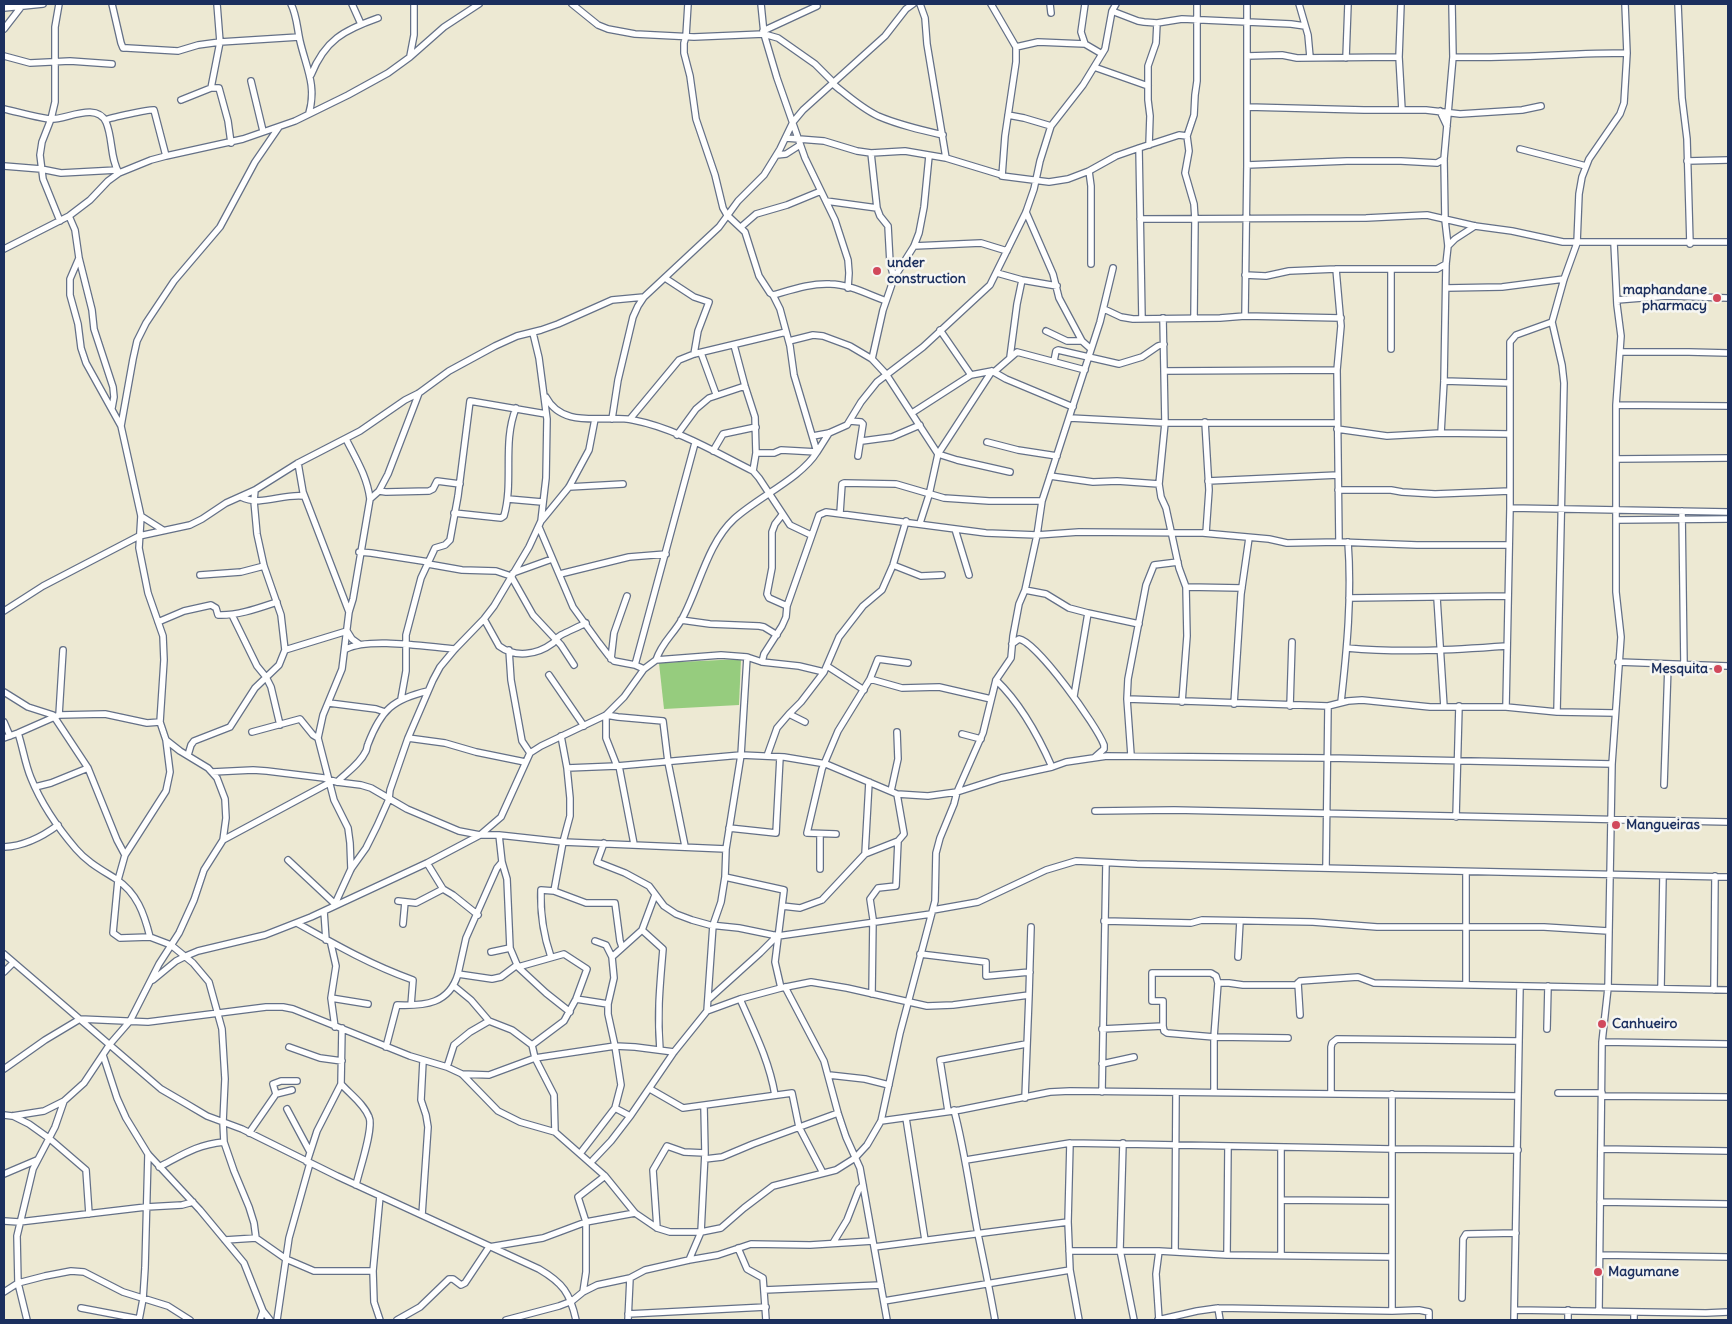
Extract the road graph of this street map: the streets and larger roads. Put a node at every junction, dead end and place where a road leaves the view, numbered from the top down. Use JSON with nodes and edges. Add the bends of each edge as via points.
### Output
{"nodes":[{"id":1,"x":43,"y":4,"type":"edge"},
{"id":2,"x":59,"y":4,"type":"edge"},
{"id":3,"x":112,"y":4,"type":"edge"},
{"id":4,"x":216,"y":4,"type":"edge"},
{"id":5,"x":291,"y":4,"type":"edge"},
{"id":6,"x":352,"y":4,"type":"edge"},
{"id":7,"x":414,"y":4,"type":"edge"},
{"id":8,"x":479,"y":4,"type":"edge"},
{"id":9,"x":572,"y":4,"type":"edge"},
{"id":10,"x":688,"y":4,"type":"edge"},
{"id":11,"x":761,"y":4,"type":"edge"},
{"id":12,"x":913,"y":4,"type":"edge"},
{"id":13,"x":920,"y":4,"type":"edge"},
{"id":14,"x":991,"y":4,"type":"edge"},
{"id":15,"x":1050,"y":4,"type":"edge"},
{"id":16,"x":1085,"y":4,"type":"edge"},
{"id":17,"x":1116,"y":4,"type":"edge"},
{"id":18,"x":1197,"y":4,"type":"edge"},
{"id":19,"x":1247,"y":4,"type":"edge"},
{"id":20,"x":1299,"y":4,"type":"edge"},
{"id":21,"x":1348,"y":4,"type":"edge"},
{"id":22,"x":1401,"y":4,"type":"edge"},
{"id":23,"x":1452,"y":4,"type":"edge"},
{"id":24,"x":1625,"y":4,"type":"edge"},
{"id":25,"x":1678,"y":4,"type":"edge"},
{"id":26,"x":25,"y":6,"type":"edge"},
{"id":27,"x":818,"y":6,"type":"dead end"},
{"id":28,"x":4,"y":8,"type":"edge"},
{"id":29,"x":1112,"y":11,"type":"junction"},
{"id":30,"x":1051,"y":13,"type":"dead end"},
{"id":31,"x":378,"y":18,"type":"dead end"},
{"id":32,"x":1197,"y":20,"type":"junction"},
{"id":33,"x":1247,"y":22,"type":"junction"},
{"id":34,"x":1157,"y":23,"type":"junction"},
{"id":35,"x":361,"y":24,"type":"junction"},
{"id":36,"x":1305,"y":26,"type":"junction"},
{"id":37,"x":4,"y":29,"type":"edge"},
{"id":38,"x":764,"y":33,"type":"junction"},
{"id":39,"x":686,"y":36,"type":"junction"},
{"id":40,"x":299,"y":37,"type":"junction"},
{"id":41,"x":220,"y":42,"type":"junction"},
{"id":42,"x":1085,"y":44,"type":"junction"},
{"id":43,"x":1016,"y":47,"type":"junction"},
{"id":44,"x":1627,"y":53,"type":"junction"},
{"id":45,"x":1102,"y":54,"type":"junction"},
{"id":46,"x":4,"y":56,"type":"edge"},
{"id":47,"x":1247,"y":56,"type":"junction"},
{"id":48,"x":410,"y":57,"type":"junction"},
{"id":49,"x":1310,"y":57,"type":"junction"},
{"id":50,"x":1399,"y":57,"type":"junction"},
{"id":51,"x":1453,"y":57,"type":"junction"},
{"id":52,"x":1346,"y":58,"type":"junction"},
{"id":53,"x":306,"y":60,"type":"junction"},
{"id":54,"x":54,"y":62,"type":"junction"},
{"id":55,"x":316,"y":62,"type":"junction"},
{"id":56,"x":112,"y":64,"type":"dead end"},
{"id":57,"x":1094,"y":67,"type":"junction"},
{"id":58,"x":311,"y":75,"type":"junction"},
{"id":59,"x":251,"y":81,"type":"dead end"},
{"id":60,"x":833,"y":84,"type":"junction"},
{"id":61,"x":1148,"y":86,"type":"junction"},
{"id":62,"x":211,"y":88,"type":"junction"},
{"id":63,"x":181,"y":100,"type":"dead end"},
{"id":64,"x":312,"y":101,"type":"junction"},
{"id":65,"x":1541,"y":106,"type":"dead end"},
{"id":66,"x":323,"y":107,"type":"junction"},
{"id":67,"x":1247,"y":107,"type":"junction"},
{"id":68,"x":4,"y":109,"type":"edge"},
{"id":69,"x":1402,"y":110,"type":"junction"},
{"id":70,"x":1440,"y":111,"type":"junction"},
{"id":71,"x":1449,"y":112,"type":"junction"},
{"id":72,"x":309,"y":113,"type":"junction"},
{"id":73,"x":1008,"y":115,"type":"junction"},
{"id":74,"x":51,"y":119,"type":"junction"},
{"id":75,"x":105,"y":120,"type":"junction"},
{"id":76,"x":793,"y":122,"type":"junction"},
{"id":77,"x":1051,"y":126,"type":"junction"},
{"id":78,"x":1447,"y":126,"type":"junction"},
{"id":79,"x":279,"y":127,"type":"junction"},
{"id":80,"x":264,"y":131,"type":"junction"},
{"id":81,"x":943,"y":135,"type":"junction"},
{"id":82,"x":1187,"y":136,"type":"junction"},
{"id":83,"x":786,"y":138,"type":"junction"},
{"id":84,"x":799,"y":142,"type":"junction"},
{"id":85,"x":231,"y":143,"type":"junction"},
{"id":86,"x":1149,"y":145,"type":"junction"},
{"id":87,"x":1139,"y":148,"type":"junction"},
{"id":88,"x":1520,"y":149,"type":"dead end"},
{"id":89,"x":871,"y":153,"type":"junction"},
{"id":90,"x":777,"y":155,"type":"junction"},
{"id":91,"x":166,"y":156,"type":"junction"},
{"id":92,"x":929,"y":156,"type":"junction"},
{"id":93,"x":946,"y":158,"type":"junction"},
{"id":94,"x":1444,"y":159,"type":"junction"},
{"id":95,"x":1728,"y":160,"type":"edge"},
{"id":96,"x":1687,"y":161,"type":"junction"},
{"id":97,"x":1436,"y":163,"type":"junction"},
{"id":98,"x":1248,"y":165,"type":"junction"},
{"id":99,"x":4,"y":166,"type":"edge"},
{"id":100,"x":1586,"y":166,"type":"junction"},
{"id":101,"x":1445,"y":168,"type":"junction"},
{"id":102,"x":41,"y":169,"type":"junction"},
{"id":103,"x":118,"y":171,"type":"junction"},
{"id":104,"x":1089,"y":171,"type":"junction"},
{"id":105,"x":1002,"y":176,"type":"junction"},
{"id":106,"x":1036,"y":180,"type":"junction"},
{"id":107,"x":821,"y":192,"type":"junction"},
{"id":108,"x":826,"y":201,"type":"junction"},
{"id":109,"x":877,"y":208,"type":"junction"},
{"id":110,"x":1026,"y":212,"type":"junction"},
{"id":111,"x":728,"y":215,"type":"junction"},
{"id":112,"x":69,"y":216,"type":"junction"},
{"id":113,"x":1195,"y":218,"type":"junction"},
{"id":114,"x":1246,"y":218,"type":"junction"},
{"id":115,"x":1140,"y":219,"type":"junction"},
{"id":116,"x":1445,"y":220,"type":"junction"},
{"id":117,"x":60,"y":221,"type":"junction"},
{"id":118,"x":1475,"y":226,"type":"junction"},
{"id":119,"x":741,"y":227,"type":"junction"},
{"id":120,"x":1728,"y":242,"type":"edge"},
{"id":121,"x":1577,"y":243,"type":"junction"},
{"id":122,"x":1614,"y":243,"type":"junction"},
{"id":123,"x":1690,"y":244,"type":"junction"},
{"id":124,"x":914,"y":246,"type":"junction"},
{"id":125,"x":1448,"y":246,"type":"junction"},
{"id":126,"x":4,"y":249,"type":"edge"},
{"id":127,"x":1007,"y":251,"type":"junction"},
{"id":128,"x":80,"y":258,"type":"junction"},
{"id":129,"x":1091,"y":264,"type":"dead end"},
{"id":130,"x":1446,"y":264,"type":"junction"},
{"id":131,"x":1113,"y":268,"type":"dead end"},
{"id":132,"x":1336,"y":269,"type":"junction"},
{"id":133,"x":1392,"y":269,"type":"junction"},
{"id":134,"x":1437,"y":269,"type":"junction"},
{"id":135,"x":997,"y":273,"type":"junction"},
{"id":136,"x":1245,"y":275,"type":"junction"},
{"id":137,"x":1446,"y":277,"type":"junction"},
{"id":138,"x":665,"y":278,"type":"junction"},
{"id":139,"x":894,"y":278,"type":"junction"},
{"id":140,"x":1564,"y":279,"type":"junction"},
{"id":141,"x":1022,"y":280,"type":"junction"},
{"id":142,"x":1057,"y":286,"type":"junction"},
{"id":143,"x":848,"y":288,"type":"junction"},
{"id":144,"x":1446,"y":288,"type":"junction"},
{"id":145,"x":773,"y":295,"type":"junction"},
{"id":146,"x":644,"y":297,"type":"junction"},
{"id":147,"x":1728,"y":298,"type":"edge"},
{"id":148,"x":1617,"y":300,"type":"junction"},
{"id":149,"x":886,"y":302,"type":"junction"},
{"id":150,"x":1104,"y":309,"type":"junction"},
{"id":151,"x":1245,"y":316,"type":"junction"},
{"id":152,"x":1163,"y":318,"type":"junction"},
{"id":153,"x":1194,"y":318,"type":"junction"},
{"id":154,"x":1341,"y":318,"type":"junction"},
{"id":155,"x":1142,"y":319,"type":"junction"},
{"id":156,"x":1552,"y":322,"type":"junction"},
{"id":157,"x":940,"y":330,"type":"junction"},
{"id":158,"x":1046,"y":331,"type":"dead end"},
{"id":159,"x":533,"y":332,"type":"junction"},
{"id":160,"x":786,"y":332,"type":"junction"},
{"id":161,"x":788,"y":341,"type":"junction"},
{"id":162,"x":1082,"y":341,"type":"junction"},
{"id":163,"x":734,"y":344,"type":"junction"},
{"id":164,"x":1164,"y":344,"type":"junction"},
{"id":165,"x":1091,"y":349,"type":"junction"},
{"id":166,"x":1391,"y":349,"type":"dead end"},
{"id":167,"x":701,"y":352,"type":"junction"},
{"id":168,"x":1620,"y":352,"type":"junction"},
{"id":169,"x":694,"y":354,"type":"junction"},
{"id":170,"x":1728,"y":354,"type":"edge"},
{"id":171,"x":1010,"y":357,"type":"junction"},
{"id":172,"x":1089,"y":357,"type":"junction"},
{"id":173,"x":872,"y":359,"type":"junction"},
{"id":174,"x":1054,"y":361,"type":"junction"},
{"id":175,"x":1085,"y":370,"type":"junction"},
{"id":176,"x":1337,"y":370,"type":"junction"},
{"id":177,"x":993,"y":372,"type":"junction"},
{"id":178,"x":1164,"y":372,"type":"junction"},
{"id":179,"x":886,"y":374,"type":"junction"},
{"id":180,"x":972,"y":376,"type":"junction"},
{"id":181,"x":1444,"y":381,"type":"junction"},
{"id":182,"x":1509,"y":383,"type":"junction"},
{"id":183,"x":745,"y":386,"type":"junction"},
{"id":184,"x":419,"y":393,"type":"junction"},
{"id":185,"x":544,"y":394,"type":"junction"},
{"id":186,"x":716,"y":394,"type":"junction"},
{"id":187,"x":1616,"y":405,"type":"junction"},
{"id":188,"x":1073,"y":406,"type":"junction"},
{"id":189,"x":1728,"y":406,"type":"edge"},
{"id":190,"x":112,"y":408,"type":"junction"},
{"id":191,"x":516,"y":408,"type":"junction"},
{"id":192,"x":912,"y":413,"type":"junction"},
{"id":193,"x":546,"y":414,"type":"junction"},
{"id":194,"x":1070,"y":418,"type":"junction"},
{"id":195,"x":595,"y":419,"type":"junction"},
{"id":196,"x":630,"y":419,"type":"junction"},
{"id":197,"x":612,"y":420,"type":"junction"},
{"id":198,"x":850,"y":421,"type":"junction"},
{"id":199,"x":1205,"y":422,"type":"junction"},
{"id":200,"x":1165,"y":423,"type":"junction"},
{"id":201,"x":920,"y":425,"type":"junction"},
{"id":202,"x":121,"y":426,"type":"junction"},
{"id":203,"x":1337,"y":426,"type":"junction"},
{"id":204,"x":756,"y":427,"type":"junction"},
{"id":205,"x":829,"y":432,"type":"junction"},
{"id":206,"x":1441,"y":433,"type":"junction"},
{"id":207,"x":1509,"y":434,"type":"junction"},
{"id":208,"x":678,"y":435,"type":"junction"},
{"id":209,"x":813,"y":436,"type":"junction"},
{"id":210,"x":346,"y":439,"type":"junction"},
{"id":211,"x":862,"y":441,"type":"junction"},
{"id":212,"x":987,"y":442,"type":"dead end"},
{"id":213,"x":696,"y":443,"type":"junction"},
{"id":214,"x":712,"y":451,"type":"junction"},
{"id":215,"x":817,"y":452,"type":"junction"},
{"id":216,"x":756,"y":453,"type":"junction"},
{"id":217,"x":938,"y":454,"type":"junction"},
{"id":218,"x":858,"y":456,"type":"dead end"},
{"id":219,"x":1057,"y":456,"type":"junction"},
{"id":220,"x":1728,"y":458,"type":"edge"},
{"id":221,"x":1616,"y":459,"type":"junction"},
{"id":222,"x":298,"y":463,"type":"junction"},
{"id":223,"x":753,"y":471,"type":"junction"},
{"id":224,"x":1010,"y":472,"type":"dead end"},
{"id":225,"x":1050,"y":476,"type":"junction"},
{"id":226,"x":1338,"y":476,"type":"junction"},
{"id":227,"x":1208,"y":481,"type":"junction"},
{"id":228,"x":460,"y":484,"type":"junction"},
{"id":229,"x":623,"y":484,"type":"dead end"},
{"id":230,"x":1159,"y":484,"type":"junction"},
{"id":231,"x":569,"y":487,"type":"junction"},
{"id":232,"x":255,"y":490,"type":"junction"},
{"id":233,"x":1338,"y":490,"type":"junction"},
{"id":234,"x":379,"y":491,"type":"junction"},
{"id":235,"x":1510,"y":491,"type":"junction"},
{"id":236,"x":769,"y":492,"type":"junction"},
{"id":237,"x":929,"y":495,"type":"junction"},
{"id":238,"x":304,"y":496,"type":"junction"},
{"id":239,"x":241,"y":497,"type":"junction"},
{"id":240,"x":508,"y":498,"type":"junction"},
{"id":241,"x":370,"y":499,"type":"junction"},
{"id":242,"x":1042,"y":501,"type":"junction"},
{"id":243,"x":254,"y":502,"type":"junction"},
{"id":244,"x":542,"y":502,"type":"junction"},
{"id":245,"x":1510,"y":508,"type":"junction"},
{"id":246,"x":1561,"y":509,"type":"junction"},
{"id":247,"x":1616,"y":511,"type":"junction"},
{"id":248,"x":1682,"y":512,"type":"junction"},
{"id":249,"x":1728,"y":512,"type":"edge"},
{"id":250,"x":454,"y":513,"type":"junction"},
{"id":251,"x":840,"y":513,"type":"junction"},
{"id":252,"x":782,"y":515,"type":"junction"},
{"id":253,"x":141,"y":516,"type":"junction"},
{"id":254,"x":1616,"y":520,"type":"junction"},
{"id":255,"x":1682,"y":520,"type":"junction"},
{"id":256,"x":1728,"y":520,"type":"edge"},
{"id":257,"x":906,"y":521,"type":"junction"},
{"id":258,"x":920,"y":523,"type":"junction"},
{"id":259,"x":540,"y":524,"type":"junction"},
{"id":260,"x":956,"y":529,"type":"junction"},
{"id":261,"x":163,"y":530,"type":"junction"},
{"id":262,"x":1172,"y":533,"type":"junction"},
{"id":263,"x":1206,"y":533,"type":"junction"},
{"id":264,"x":1037,"y":535,"type":"junction"},
{"id":265,"x":139,"y":536,"type":"junction"},
{"id":266,"x":811,"y":536,"type":"junction"},
{"id":267,"x":1250,"y":538,"type":"junction"},
{"id":268,"x":1339,"y":542,"type":"junction"},
{"id":269,"x":1348,"y":542,"type":"junction"},
{"id":270,"x":1509,"y":545,"type":"junction"},
{"id":271,"x":360,"y":552,"type":"junction"},
{"id":272,"x":666,"y":554,"type":"junction"},
{"id":273,"x":552,"y":559,"type":"junction"},
{"id":274,"x":1178,"y":562,"type":"junction"},
{"id":275,"x":429,"y":563,"type":"junction"},
{"id":276,"x":893,"y":565,"type":"junction"},
{"id":277,"x":264,"y":566,"type":"junction"},
{"id":278,"x":560,"y":574,"type":"junction"},
{"id":279,"x":200,"y":575,"type":"dead end"},
{"id":280,"x":512,"y":575,"type":"junction"},
{"id":281,"x":942,"y":575,"type":"dead end"},
{"id":282,"x":969,"y":575,"type":"dead end"},
{"id":283,"x":1186,"y":587,"type":"junction"},
{"id":284,"x":1242,"y":588,"type":"junction"},
{"id":285,"x":1025,"y":590,"type":"junction"},
{"id":286,"x":627,"y":596,"type":"dead end"},
{"id":287,"x":1508,"y":596,"type":"junction"},
{"id":288,"x":1349,"y":598,"type":"junction"},
{"id":289,"x":1437,"y":598,"type":"junction"},
{"id":290,"x":277,"y":602,"type":"junction"},
{"id":291,"x":787,"y":606,"type":"junction"},
{"id":292,"x":4,"y":611,"type":"edge"},
{"id":293,"x":349,"y":612,"type":"junction"},
{"id":294,"x":1088,"y":614,"type":"junction"},
{"id":295,"x":232,"y":615,"type":"junction"},
{"id":296,"x":484,"y":619,"type":"junction"},
{"id":297,"x":681,"y":620,"type":"junction"},
{"id":298,"x":158,"y":622,"type":"junction"},
{"id":299,"x":586,"y":624,"type":"junction"},
{"id":300,"x":1138,"y":624,"type":"junction"},
{"id":301,"x":347,"y":631,"type":"junction"},
{"id":302,"x":777,"y":635,"type":"junction"},
{"id":303,"x":556,"y":639,"type":"junction"},
{"id":304,"x":1292,"y":642,"type":"dead end"},
{"id":305,"x":359,"y":644,"type":"junction"},
{"id":306,"x":1012,"y":644,"type":"junction"},
{"id":307,"x":405,"y":645,"type":"junction"},
{"id":308,"x":1507,"y":646,"type":"junction"},
{"id":309,"x":1347,"y":648,"type":"junction"},
{"id":310,"x":346,"y":649,"type":"junction"},
{"id":311,"x":455,"y":649,"type":"junction"},
{"id":312,"x":64,"y":650,"type":"dead end"},
{"id":313,"x":285,"y":650,"type":"junction"},
{"id":314,"x":509,"y":650,"type":"junction"},
{"id":315,"x":1439,"y":650,"type":"junction"},
{"id":316,"x":747,"y":657,"type":"junction"},
{"id":317,"x":611,"y":658,"type":"junction"},
{"id":318,"x":656,"y":660,"type":"junction"},
{"id":319,"x":762,"y":662,"type":"junction"},
{"id":320,"x":1618,"y":662,"type":"junction"},
{"id":321,"x":908,"y":663,"type":"dead end"},
{"id":322,"x":635,"y":664,"type":"junction"},
{"id":323,"x":574,"y":665,"type":"dead end"},
{"id":324,"x":1668,"y":665,"type":"junction"},
{"id":325,"x":1684,"y":665,"type":"junction"},
{"id":326,"x":1728,"y":666,"type":"edge"},
{"id":327,"x":644,"y":669,"type":"junction"},
{"id":328,"x":826,"y":669,"type":"junction"},
{"id":329,"x":549,"y":675,"type":"dead end"},
{"id":330,"x":266,"y":677,"type":"junction"},
{"id":331,"x":870,"y":679,"type":"junction"},
{"id":332,"x":996,"y":680,"type":"junction"},
{"id":333,"x":864,"y":690,"type":"junction"},
{"id":334,"x":428,"y":691,"type":"junction"},
{"id":335,"x":4,"y":692,"type":"edge"},
{"id":336,"x":1074,"y":696,"type":"junction"},
{"id":337,"x":401,"y":699,"type":"junction"},
{"id":338,"x":991,"y":699,"type":"junction"},
{"id":339,"x":1127,"y":699,"type":"junction"},
{"id":340,"x":1182,"y":702,"type":"junction"},
{"id":341,"x":1341,"y":702,"type":"junction"},
{"id":342,"x":329,"y":703,"type":"junction"},
{"id":343,"x":1234,"y":704,"type":"junction"},
{"id":344,"x":1290,"y":706,"type":"junction"},
{"id":345,"x":1328,"y":706,"type":"junction"},
{"id":346,"x":1459,"y":706,"type":"junction"},
{"id":347,"x":1444,"y":707,"type":"junction"},
{"id":348,"x":1506,"y":707,"type":"junction"},
{"id":349,"x":385,"y":712,"type":"junction"},
{"id":350,"x":1557,"y":712,"type":"junction"},
{"id":351,"x":1615,"y":713,"type":"junction"},
{"id":352,"x":789,"y":714,"type":"junction"},
{"id":353,"x":606,"y":715,"type":"junction"},
{"id":354,"x":56,"y":716,"type":"junction"},
{"id":355,"x":4,"y":722,"type":"edge"},
{"id":356,"x":160,"y":722,"type":"junction"},
{"id":357,"x":804,"y":722,"type":"dead end"},
{"id":358,"x":280,"y":725,"type":"junction"},
{"id":359,"x":584,"y":726,"type":"junction"},
{"id":360,"x":252,"y":732,"type":"dead end"},
{"id":361,"x":896,"y":732,"type":"dead end"},
{"id":362,"x":18,"y":734,"type":"junction"},
{"id":363,"x":962,"y":734,"type":"dead end"},
{"id":364,"x":561,"y":736,"type":"junction"},
{"id":365,"x":7,"y":737,"type":"edge"},
{"id":366,"x":318,"y":738,"type":"junction"},
{"id":367,"x":408,"y":738,"type":"junction"},
{"id":368,"x":980,"y":739,"type":"junction"},
{"id":369,"x":166,"y":740,"type":"junction"},
{"id":370,"x":530,"y":753,"type":"junction"},
{"id":371,"x":188,"y":755,"type":"junction"},
{"id":372,"x":741,"y":755,"type":"junction"},
{"id":373,"x":767,"y":756,"type":"junction"},
{"id":374,"x":780,"y":756,"type":"junction"},
{"id":375,"x":1131,"y":756,"type":"junction"},
{"id":376,"x":1095,"y":757,"type":"junction"},
{"id":377,"x":1328,"y":758,"type":"junction"},
{"id":378,"x":1457,"y":761,"type":"junction"},
{"id":379,"x":525,"y":762,"type":"junction"},
{"id":380,"x":668,"y":762,"type":"junction"},
{"id":381,"x":826,"y":764,"type":"junction"},
{"id":382,"x":1612,"y":764,"type":"junction"},
{"id":383,"x":618,"y":766,"type":"junction"},
{"id":384,"x":1052,"y":766,"type":"junction"},
{"id":385,"x":88,"y":768,"type":"junction"},
{"id":386,"x":567,"y":768,"type":"junction"},
{"id":387,"x":212,"y":772,"type":"junction"},
{"id":388,"x":329,"y":781,"type":"junction"},
{"id":389,"x":336,"y":782,"type":"junction"},
{"id":390,"x":869,"y":782,"type":"junction"},
{"id":391,"x":1664,"y":785,"type":"dead end"},
{"id":392,"x":35,"y":787,"type":"junction"},
{"id":393,"x":891,"y":791,"type":"junction"},
{"id":394,"x":957,"y":792,"type":"junction"},
{"id":395,"x":897,"y":794,"type":"junction"},
{"id":396,"x":389,"y":799,"type":"junction"},
{"id":397,"x":1095,"y":811,"type":"dead end"},
{"id":398,"x":1327,"y":814,"type":"junction"},
{"id":399,"x":1456,"y":817,"type":"junction"},
{"id":400,"x":1612,"y":820,"type":"junction"},
{"id":401,"x":1728,"y":822,"type":"edge"},
{"id":402,"x":58,"y":825,"type":"junction"},
{"id":403,"x":729,"y":828,"type":"junction"},
{"id":404,"x":820,"y":834,"type":"junction"},
{"id":405,"x":836,"y":834,"type":"dead end"},
{"id":406,"x":480,"y":835,"type":"junction"},
{"id":407,"x":499,"y":835,"type":"junction"},
{"id":408,"x":223,"y":840,"type":"junction"},
{"id":409,"x":898,"y":841,"type":"junction"},
{"id":410,"x":563,"y":842,"type":"junction"},
{"id":411,"x":604,"y":843,"type":"junction"},
{"id":412,"x":634,"y":844,"type":"junction"},
{"id":413,"x":684,"y":846,"type":"junction"},
{"id":414,"x":4,"y":847,"type":"edge"},
{"id":415,"x":726,"y":849,"type":"junction"},
{"id":416,"x":865,"y":854,"type":"junction"},
{"id":417,"x":125,"y":855,"type":"junction"},
{"id":418,"x":288,"y":860,"type":"dead end"},
{"id":419,"x":502,"y":862,"type":"junction"},
{"id":420,"x":1106,"y":862,"type":"junction"},
{"id":421,"x":427,"y":863,"type":"junction"},
{"id":422,"x":1326,"y":868,"type":"junction"},
{"id":423,"x":350,"y":869,"type":"junction"},
{"id":424,"x":820,"y":869,"type":"dead end"},
{"id":425,"x":1466,"y":872,"type":"junction"},
{"id":426,"x":1609,"y":875,"type":"junction"},
{"id":427,"x":1663,"y":876,"type":"junction"},
{"id":428,"x":1716,"y":876,"type":"junction"},
{"id":429,"x":1728,"y":876,"type":"edge"},
{"id":430,"x":725,"y":878,"type":"junction"},
{"id":431,"x":118,"y":880,"type":"junction"},
{"id":432,"x":444,"y":889,"type":"junction"},
{"id":433,"x":554,"y":891,"type":"junction"},
{"id":434,"x":655,"y":895,"type":"junction"},
{"id":435,"x":398,"y":901,"type":"dead end"},
{"id":436,"x":405,"y":902,"type":"junction"},
{"id":437,"x":334,"y":905,"type":"junction"},
{"id":438,"x":782,"y":906,"type":"junction"},
{"id":439,"x":324,"y":911,"type":"junction"},
{"id":440,"x":932,"y":912,"type":"junction"},
{"id":441,"x":478,"y":915,"type":"junction"},
{"id":442,"x":1104,"y":921,"type":"junction"},
{"id":443,"x":1240,"y":921,"type":"junction"},
{"id":444,"x":873,"y":922,"type":"junction"},
{"id":445,"x":297,"y":923,"type":"junction"},
{"id":446,"x":403,"y":924,"type":"dead end"},
{"id":447,"x":713,"y":925,"type":"junction"},
{"id":448,"x":1466,"y":926,"type":"junction"},
{"id":449,"x":1031,"y":927,"type":"dead end"},
{"id":450,"x":642,"y":930,"type":"junction"},
{"id":451,"x":1608,"y":930,"type":"junction"},
{"id":452,"x":776,"y":935,"type":"junction"},
{"id":453,"x":150,"y":937,"type":"junction"},
{"id":454,"x":595,"y":941,"type":"dead end"},
{"id":455,"x":328,"y":942,"type":"junction"},
{"id":456,"x":171,"y":945,"type":"junction"},
{"id":457,"x":622,"y":947,"type":"junction"},
{"id":458,"x":510,"y":948,"type":"junction"},
{"id":459,"x":491,"y":952,"type":"dead end"},
{"id":460,"x":4,"y":954,"type":"edge"},
{"id":461,"x":920,"y":954,"type":"junction"},
{"id":462,"x":186,"y":956,"type":"junction"},
{"id":463,"x":551,"y":957,"type":"junction"},
{"id":464,"x":612,"y":957,"type":"junction"},
{"id":465,"x":1238,"y":957,"type":"dead end"},
{"id":466,"x":13,"y":963,"type":"junction"},
{"id":467,"x":517,"y":966,"type":"junction"},
{"id":468,"x":4,"y":972,"type":"edge"},
{"id":469,"x":1030,"y":972,"type":"junction"},
{"id":470,"x":458,"y":974,"type":"junction"},
{"id":471,"x":151,"y":981,"type":"junction"},
{"id":472,"x":1218,"y":983,"type":"junction"},
{"id":473,"x":1298,"y":983,"type":"junction"},
{"id":474,"x":1466,"y":984,"type":"junction"},
{"id":475,"x":454,"y":986,"type":"junction"},
{"id":476,"x":1520,"y":986,"type":"junction"},
{"id":477,"x":1548,"y":986,"type":"junction"},
{"id":478,"x":783,"y":987,"type":"junction"},
{"id":479,"x":1608,"y":988,"type":"junction"},
{"id":480,"x":1661,"y":988,"type":"junction"},
{"id":481,"x":1714,"y":990,"type":"junction"},
{"id":482,"x":1728,"y":990,"type":"edge"},
{"id":483,"x":872,"y":994,"type":"junction"},
{"id":484,"x":1029,"y":996,"type":"junction"},
{"id":485,"x":331,"y":998,"type":"junction"},
{"id":486,"x":576,"y":999,"type":"junction"},
{"id":487,"x":740,"y":999,"type":"junction"},
{"id":488,"x":708,"y":1000,"type":"junction"},
{"id":489,"x":909,"y":1003,"type":"junction"},
{"id":490,"x":368,"y":1004,"type":"dead end"},
{"id":491,"x":608,"y":1004,"type":"junction"},
{"id":492,"x":411,"y":1005,"type":"junction"},
{"id":493,"x":707,"y":1011,"type":"junction"},
{"id":494,"x":570,"y":1012,"type":"junction"},
{"id":495,"x":218,"y":1014,"type":"junction"},
{"id":496,"x":1300,"y":1016,"type":"dead end"},
{"id":497,"x":80,"y":1019,"type":"junction"},
{"id":498,"x":130,"y":1021,"type":"junction"},
{"id":499,"x":488,"y":1021,"type":"junction"},
{"id":500,"x":1163,"y":1026,"type":"junction"},
{"id":501,"x":335,"y":1027,"type":"junction"},
{"id":502,"x":342,"y":1028,"type":"junction"},
{"id":503,"x":1102,"y":1029,"type":"junction"},
{"id":504,"x":1547,"y":1029,"type":"dead end"},
{"id":505,"x":1214,"y":1037,"type":"junction"},
{"id":506,"x":1288,"y":1038,"type":"dead end"},
{"id":507,"x":1519,"y":1040,"type":"junction"},
{"id":508,"x":1602,"y":1042,"type":"junction"},
{"id":509,"x":110,"y":1044,"type":"junction"},
{"id":510,"x":1026,"y":1044,"type":"junction"},
{"id":511,"x":1728,"y":1044,"type":"edge"},
{"id":512,"x":532,"y":1045,"type":"junction"},
{"id":513,"x":386,"y":1046,"type":"junction"},
{"id":514,"x":615,"y":1046,"type":"junction"},
{"id":515,"x":289,"y":1047,"type":"dead end"},
{"id":516,"x":660,"y":1050,"type":"junction"},
{"id":517,"x":674,"y":1052,"type":"junction"},
{"id":518,"x":103,"y":1055,"type":"junction"},
{"id":519,"x":1134,"y":1057,"type":"dead end"},
{"id":520,"x":535,"y":1058,"type":"junction"},
{"id":521,"x":342,"y":1061,"type":"junction"},
{"id":522,"x":424,"y":1061,"type":"junction"},
{"id":523,"x":1102,"y":1064,"type":"junction"},
{"id":524,"x":447,"y":1067,"type":"junction"},
{"id":525,"x":4,"y":1069,"type":"edge"},
{"id":526,"x":462,"y":1074,"type":"junction"},
{"id":527,"x":829,"y":1075,"type":"junction"},
{"id":528,"x":297,"y":1081,"type":"dead end"},
{"id":529,"x":341,"y":1084,"type":"junction"},
{"id":530,"x":889,"y":1085,"type":"junction"},
{"id":531,"x":650,"y":1089,"type":"junction"},
{"id":532,"x":292,"y":1090,"type":"dead end"},
{"id":533,"x":1102,"y":1092,"type":"junction"},
{"id":534,"x":1214,"y":1092,"type":"junction"},
{"id":535,"x":1176,"y":1093,"type":"junction"},
{"id":536,"x":1558,"y":1093,"type":"dead end"},
{"id":537,"x":276,"y":1094,"type":"junction"},
{"id":538,"x":1331,"y":1094,"type":"junction"},
{"id":539,"x":1392,"y":1094,"type":"junction"},
{"id":540,"x":775,"y":1095,"type":"junction"},
{"id":541,"x":1602,"y":1095,"type":"junction"},
{"id":542,"x":1518,"y":1096,"type":"junction"},
{"id":543,"x":1728,"y":1097,"type":"edge"},
{"id":544,"x":1025,"y":1098,"type":"junction"},
{"id":545,"x":64,"y":1101,"type":"junction"},
{"id":546,"x":704,"y":1106,"type":"junction"},
{"id":547,"x":615,"y":1108,"type":"junction"},
{"id":548,"x":288,"y":1109,"type":"dead end"},
{"id":549,"x":951,"y":1111,"type":"junction"},
{"id":550,"x":838,"y":1113,"type":"junction"},
{"id":551,"x":4,"y":1115,"type":"edge"},
{"id":552,"x":12,"y":1116,"type":"junction"},
{"id":553,"x":630,"y":1116,"type":"junction"},
{"id":554,"x":906,"y":1118,"type":"junction"},
{"id":555,"x":881,"y":1121,"type":"junction"},
{"id":556,"x":223,"y":1122,"type":"junction"},
{"id":557,"x":799,"y":1127,"type":"junction"},
{"id":558,"x":555,"y":1132,"type":"junction"},
{"id":559,"x":250,"y":1133,"type":"junction"},
{"id":560,"x":50,"y":1139,"type":"junction"},
{"id":561,"x":224,"y":1142,"type":"junction"},
{"id":562,"x":1070,"y":1143,"type":"junction"},
{"id":563,"x":1123,"y":1143,"type":"junction"},
{"id":564,"x":1175,"y":1145,"type":"junction"},
{"id":565,"x":1228,"y":1146,"type":"junction"},
{"id":566,"x":1282,"y":1147,"type":"junction"},
{"id":567,"x":1392,"y":1149,"type":"junction"},
{"id":568,"x":1518,"y":1150,"type":"junction"},
{"id":569,"x":1601,"y":1150,"type":"junction"},
{"id":570,"x":582,"y":1151,"type":"dead end"},
{"id":571,"x":1728,"y":1151,"type":"edge"},
{"id":572,"x":310,"y":1152,"type":"junction"},
{"id":573,"x":148,"y":1154,"type":"junction"},
{"id":574,"x":705,"y":1156,"type":"junction"},
{"id":575,"x":855,"y":1158,"type":"junction"},
{"id":576,"x":37,"y":1160,"type":"junction"},
{"id":577,"x":592,"y":1160,"type":"dead end"},
{"id":578,"x":966,"y":1160,"type":"junction"},
{"id":579,"x":309,"y":1162,"type":"junction"},
{"id":580,"x":159,"y":1167,"type":"junction"},
{"id":581,"x":4,"y":1174,"type":"edge"},
{"id":582,"x":822,"y":1174,"type":"junction"},
{"id":583,"x":605,"y":1176,"type":"junction"},
{"id":584,"x":356,"y":1185,"type":"junction"},
{"id":585,"x":863,"y":1185,"type":"junction"},
{"id":586,"x":380,"y":1196,"type":"junction"},
{"id":587,"x":1281,"y":1200,"type":"junction"},
{"id":588,"x":1392,"y":1201,"type":"junction"},
{"id":589,"x":193,"y":1202,"type":"junction"},
{"id":590,"x":1600,"y":1202,"type":"junction"},
{"id":591,"x":1728,"y":1204,"type":"edge"},
{"id":592,"x":146,"y":1207,"type":"junction"},
{"id":593,"x":635,"y":1213,"type":"junction"},
{"id":594,"x":90,"y":1214,"type":"junction"},
{"id":595,"x":422,"y":1215,"type":"junction"},
{"id":596,"x":4,"y":1221,"type":"edge"},
{"id":597,"x":20,"y":1222,"type":"junction"},
{"id":598,"x":586,"y":1222,"type":"junction"},
{"id":599,"x":1068,"y":1222,"type":"junction"},
{"id":600,"x":657,"y":1228,"type":"junction"},
{"id":601,"x":701,"y":1232,"type":"junction"},
{"id":602,"x":1516,"y":1233,"type":"junction"},
{"id":603,"x":978,"y":1234,"type":"junction"},
{"id":604,"x":256,"y":1238,"type":"junction"},
{"id":605,"x":225,"y":1240,"type":"junction"},
{"id":606,"x":925,"y":1240,"type":"junction"},
{"id":607,"x":833,"y":1243,"type":"junction"},
{"id":608,"x":874,"y":1244,"type":"junction"},
{"id":609,"x":489,"y":1247,"type":"junction"},
{"id":610,"x":738,"y":1248,"type":"junction"},
{"id":611,"x":1120,"y":1250,"type":"junction"},
{"id":612,"x":1069,"y":1251,"type":"junction"},
{"id":613,"x":1159,"y":1251,"type":"junction"},
{"id":614,"x":1175,"y":1252,"type":"junction"},
{"id":615,"x":1227,"y":1255,"type":"junction"},
{"id":616,"x":1281,"y":1255,"type":"junction"},
{"id":617,"x":1601,"y":1255,"type":"junction"},
{"id":618,"x":1391,"y":1257,"type":"junction"},
{"id":619,"x":1728,"y":1257,"type":"edge"},
{"id":620,"x":286,"y":1259,"type":"junction"},
{"id":621,"x":689,"y":1260,"type":"junction"},
{"id":622,"x":1070,"y":1270,"type":"junction"},
{"id":623,"x":373,"y":1271,"type":"junction"},
{"id":624,"x":630,"y":1278,"type":"junction"},
{"id":625,"x":990,"y":1283,"type":"junction"},
{"id":626,"x":18,"y":1284,"type":"junction"},
{"id":627,"x":881,"y":1285,"type":"junction"},
{"id":628,"x":764,"y":1290,"type":"junction"},
{"id":629,"x":4,"y":1292,"type":"edge"},
{"id":630,"x":583,"y":1292,"type":"junction"},
{"id":631,"x":143,"y":1298,"type":"junction"},
{"id":632,"x":1462,"y":1298,"type":"dead end"},
{"id":633,"x":572,"y":1301,"type":"junction"},
{"id":634,"x":884,"y":1301,"type":"junction"},
{"id":635,"x":766,"y":1307,"type":"junction"},
{"id":636,"x":81,"y":1308,"type":"dead end"},
{"id":637,"x":1218,"y":1308,"type":"junction"},
{"id":638,"x":263,"y":1310,"type":"junction"},
{"id":639,"x":1515,"y":1310,"type":"junction"},
{"id":640,"x":1568,"y":1310,"type":"junction"},
{"id":641,"x":1599,"y":1310,"type":"junction"},
{"id":642,"x":1392,"y":1311,"type":"junction"},
{"id":643,"x":1634,"y":1312,"type":"junction"},
{"id":644,"x":1728,"y":1312,"type":"edge"},
{"id":645,"x":1689,"y":1313,"type":"junction"},
{"id":646,"x":628,"y":1317,"type":"edge"},
{"id":647,"x":27,"y":1320,"type":"edge"},
{"id":648,"x":139,"y":1320,"type":"edge"},
{"id":649,"x":190,"y":1320,"type":"edge"},
{"id":650,"x":260,"y":1320,"type":"edge"},
{"id":651,"x":270,"y":1320,"type":"edge"},
{"id":652,"x":276,"y":1320,"type":"edge"},
{"id":653,"x":380,"y":1320,"type":"edge"},
{"id":654,"x":397,"y":1320,"type":"edge"},
{"id":655,"x":506,"y":1320,"type":"edge"},
{"id":656,"x":576,"y":1320,"type":"edge"},
{"id":657,"x":766,"y":1320,"type":"edge"},
{"id":658,"x":887,"y":1320,"type":"edge"},
{"id":659,"x":995,"y":1320,"type":"edge"},
{"id":660,"x":1079,"y":1320,"type":"edge"},
{"id":661,"x":1134,"y":1320,"type":"edge"},
{"id":662,"x":1159,"y":1320,"type":"edge"},
{"id":663,"x":1220,"y":1320,"type":"edge"},
{"id":664,"x":1429,"y":1320,"type":"edge"},
{"id":665,"x":1514,"y":1320,"type":"edge"},
{"id":666,"x":1568,"y":1320,"type":"edge"},
{"id":667,"x":1634,"y":1320,"type":"edge"},
{"id":668,"x":1689,"y":1320,"type":"edge"}],
"edges":[{"from":1,"to":26,"type":"street"},
{"from":2,"to":54,"type":"street"},
{"from":3,"to":41,"type":"street","via":[[123,48],[178,51]]},
{"from":4,"to":41,"type":"street"},
{"from":5,"to":40,"type":"street"},
{"from":6,"to":35,"type":"street"},
{"from":7,"to":48,"type":"street","via":[[414,43]]},
{"from":8,"to":48,"type":"street","via":[[444,26]]},
{"from":9,"to":39,"type":"street","via":[[608,29],[635,34]]},
{"from":10,"to":39,"type":"street"},
{"from":11,"to":38,"type":"street"},
{"from":12,"to":60,"type":"street","via":[[886,36]]},
{"from":13,"to":81,"type":"street","via":[[925,18]]},
{"from":14,"to":43,"type":"street"},
{"from":15,"to":30,"type":"street"},
{"from":16,"to":42,"type":"street","via":[[1081,32]]},
{"from":17,"to":29,"type":"street"},
{"from":18,"to":32,"type":"street"},
{"from":19,"to":33,"type":"street"},
{"from":20,"to":36,"type":"street"},
{"from":21,"to":52,"type":"street"},
{"from":22,"to":50,"type":"street"},
{"from":23,"to":51,"type":"street"},
{"from":24,"to":44,"type":"street"},
{"from":25,"to":96,"type":"street"},
{"from":26,"to":28,"type":"street"},
{"from":26,"to":37,"type":"street"},
{"from":27,"to":38,"type":"street"},
{"from":29,"to":34,"type":"street","via":[[1138,21]]},
{"from":29,"to":45,"type":"street"},
{"from":31,"to":35,"type":"street"},
{"from":32,"to":33,"type":"street"},
{"from":32,"to":34,"type":"street"},
{"from":32,"to":82,"type":"street","via":[[1197,81],[1194,115]]},
{"from":33,"to":36,"type":"street"},
{"from":33,"to":47,"type":"street"},
{"from":34,"to":61,"type":"street"},
{"from":35,"to":55,"type":"street","via":[[329,43]]},
{"from":36,"to":49,"type":"street"},
{"from":38,"to":39,"type":"street"},
{"from":38,"to":60,"type":"street","via":[[778,38],[815,64]]},
{"from":38,"to":76,"type":"street"},
{"from":39,"to":111,"type":"street","via":[[684,53],[696,119],[715,175],[722,208]]},
{"from":40,"to":41,"type":"street"},
{"from":40,"to":53,"type":"street"},
{"from":41,"to":62,"type":"street"},
{"from":42,"to":43,"type":"street","via":[[1038,42]]},
{"from":42,"to":45,"type":"street"},
{"from":43,"to":73,"type":"street"},
{"from":44,"to":51,"type":"street"},
{"from":44,"to":100,"type":"street","via":[[1624,103]]},
{"from":45,"to":57,"type":"street"},
{"from":46,"to":54,"type":"street","via":[[30,63]]},
{"from":47,"to":49,"type":"street"},
{"from":47,"to":67,"type":"street"},
{"from":48,"to":66,"type":"street","via":[[365,86]]},
{"from":49,"to":52,"type":"street"},
{"from":50,"to":52,"type":"street"},
{"from":50,"to":69,"type":"street"},
{"from":51,"to":71,"type":"street"},
{"from":53,"to":55,"type":"street"},
{"from":53,"to":58,"type":"street"},
{"from":54,"to":56,"type":"street"},
{"from":54,"to":74,"type":"street","via":[[56,88]]},
{"from":55,"to":58,"type":"street"},
{"from":57,"to":61,"type":"street"},
{"from":57,"to":77,"type":"street"},
{"from":58,"to":64,"type":"street"},
{"from":59,"to":80,"type":"street"},
{"from":60,"to":76,"type":"street"},
{"from":60,"to":81,"type":"street","via":[[878,116]]},
{"from":61,"to":86,"type":"street"},
{"from":62,"to":63,"type":"street"},
{"from":62,"to":85,"type":"street","via":[[220,90]]},
{"from":64,"to":66,"type":"street"},
{"from":64,"to":72,"type":"street"},
{"from":65,"to":71,"type":"street","via":[[1512,111]]},
{"from":66,"to":72,"type":"street"},
{"from":67,"to":69,"type":"street"},
{"from":67,"to":98,"type":"street"},
{"from":68,"to":74,"type":"street"},
{"from":69,"to":70,"type":"street"},
{"from":70,"to":71,"type":"street"},
{"from":70,"to":78,"type":"street"},
{"from":71,"to":78,"type":"street"},
{"from":72,"to":79,"type":"street"},
{"from":73,"to":77,"type":"street"},
{"from":73,"to":105,"type":"street"},
{"from":74,"to":75,"type":"street","via":[[89,112]]},
{"from":74,"to":102,"type":"street","via":[[40,150]]},
{"from":75,"to":91,"type":"street","via":[[154,110]]},
{"from":75,"to":103,"type":"street"},
{"from":76,"to":83,"type":"street"},
{"from":76,"to":84,"type":"street"},
{"from":77,"to":106,"type":"street"},
{"from":78,"to":94,"type":"street"},
{"from":79,"to":80,"type":"street"},
{"from":79,"to":202,"type":"street","via":[[254,162],[220,227],[174,281],[146,322],[132,358]]},
{"from":80,"to":85,"type":"street"},
{"from":81,"to":93,"type":"street"},
{"from":82,"to":86,"type":"street","via":[[1179,135]]},
{"from":82,"to":113,"type":"street","via":[[1189,150],[1185,178]]},
{"from":83,"to":84,"type":"street"},
{"from":83,"to":90,"type":"street"},
{"from":84,"to":89,"type":"street","via":[[824,141]]},
{"from":84,"to":90,"type":"street","via":[[786,154]]},
{"from":84,"to":107,"type":"street"},
{"from":85,"to":91,"type":"street"},
{"from":86,"to":87,"type":"street"},
{"from":87,"to":104,"type":"street"},
{"from":87,"to":115,"type":"street"},
{"from":88,"to":100,"type":"street"},
{"from":89,"to":92,"type":"street","via":[[894,151]]},
{"from":89,"to":109,"type":"street"},
{"from":90,"to":111,"type":"street","via":[[764,175]]},
{"from":91,"to":103,"type":"street"},
{"from":92,"to":93,"type":"street"},
{"from":92,"to":124,"type":"street","via":[[923,215]]},
{"from":93,"to":105,"type":"street"},
{"from":94,"to":97,"type":"street"},
{"from":94,"to":101,"type":"street"},
{"from":95,"to":96,"type":"street"},
{"from":96,"to":123,"type":"street"},
{"from":97,"to":98,"type":"street","via":[[1356,161]]},
{"from":97,"to":101,"type":"street"},
{"from":98,"to":114,"type":"street"},
{"from":99,"to":102,"type":"street"},
{"from":100,"to":121,"type":"street","via":[[1579,194]]},
{"from":101,"to":116,"type":"street"},
{"from":102,"to":103,"type":"street","via":[[61,173]]},
{"from":102,"to":117,"type":"street"},
{"from":103,"to":112,"type":"street"},
{"from":104,"to":106,"type":"street","via":[[1068,179]]},
{"from":104,"to":129,"type":"street"},
{"from":105,"to":106,"type":"street"},
{"from":106,"to":110,"type":"street"},
{"from":107,"to":108,"type":"street"},
{"from":107,"to":119,"type":"street","via":[[756,214]]},
{"from":108,"to":109,"type":"street"},
{"from":108,"to":143,"type":"street","via":[[848,260]]},
{"from":109,"to":139,"type":"street","via":[[888,226]]},
{"from":110,"to":127,"type":"street"},
{"from":110,"to":142,"type":"street"},
{"from":111,"to":119,"type":"street"},
{"from":111,"to":138,"type":"street"},
{"from":112,"to":117,"type":"street"},
{"from":112,"to":128,"type":"street"},
{"from":113,"to":114,"type":"street"},
{"from":113,"to":115,"type":"street"},
{"from":113,"to":153,"type":"street"},
{"from":114,"to":116,"type":"street","via":[[1427,215]]},
{"from":114,"to":136,"type":"street"},
{"from":115,"to":155,"type":"street"},
{"from":116,"to":118,"type":"street"},
{"from":116,"to":125,"type":"street"},
{"from":117,"to":126,"type":"street"},
{"from":118,"to":121,"type":"street"},
{"from":118,"to":125,"type":"street"},
{"from":119,"to":145,"type":"street","via":[[759,276]]},
{"from":120,"to":123,"type":"street"},
{"from":121,"to":122,"type":"street"},
{"from":121,"to":140,"type":"street"},
{"from":122,"to":123,"type":"street"},
{"from":122,"to":148,"type":"street"},
{"from":124,"to":127,"type":"street","via":[[982,243]]},
{"from":124,"to":139,"type":"street"},
{"from":125,"to":130,"type":"street"},
{"from":127,"to":135,"type":"street"},
{"from":128,"to":190,"type":"street","via":[[94,329],[113,387]]},
{"from":128,"to":190,"type":"street","via":[[69,288],[81,348]]},
{"from":130,"to":134,"type":"street"},
{"from":130,"to":137,"type":"street"},
{"from":131,"to":150,"type":"street"},
{"from":132,"to":133,"type":"street"},
{"from":132,"to":136,"type":"street"},
{"from":132,"to":154,"type":"street"},
{"from":133,"to":134,"type":"street"},
{"from":133,"to":166,"type":"street"},
{"from":134,"to":137,"type":"street"},
{"from":135,"to":141,"type":"street"},
{"from":135,"to":157,"type":"street","via":[[990,285]]},
{"from":136,"to":151,"type":"street"},
{"from":137,"to":144,"type":"street"},
{"from":138,"to":146,"type":"street"},
{"from":138,"to":169,"type":"street","via":[[694,297],[710,302],[698,331]]},
{"from":139,"to":149,"type":"street"},
{"from":140,"to":144,"type":"street","via":[[1502,287]]},
{"from":140,"to":156,"type":"street"},
{"from":141,"to":142,"type":"street"},
{"from":141,"to":171,"type":"street"},
{"from":142,"to":162,"type":"street","via":[[1059,298]]},
{"from":143,"to":145,"type":"street","via":[[831,284]]},
{"from":143,"to":149,"type":"street"},
{"from":144,"to":181,"type":"street"},
{"from":145,"to":160,"type":"street"},
{"from":146,"to":159,"type":"street","via":[[612,300]]},
{"from":146,"to":197,"type":"street","via":[[633,317]]},
{"from":147,"to":148,"type":"street","via":[[1667,296]]},
{"from":148,"to":168,"type":"street"},
{"from":149,"to":173,"type":"street"},
{"from":150,"to":155,"type":"street","via":[[1121,317]]},
{"from":150,"to":165,"type":"street"},
{"from":151,"to":153,"type":"street"},
{"from":151,"to":154,"type":"street"},
{"from":152,"to":153,"type":"street"},
{"from":152,"to":155,"type":"street"},
{"from":152,"to":164,"type":"street"},
{"from":154,"to":176,"type":"street"},
{"from":156,"to":182,"type":"street","via":[[1516,335],[1511,340]]},
{"from":156,"to":246,"type":"street","via":[[1564,383]]},
{"from":157,"to":179,"type":"street"},
{"from":157,"to":180,"type":"street"},
{"from":158,"to":162,"type":"street","via":[[1067,340]]},
{"from":159,"to":184,"type":"street","via":[[494,346],[449,371]]},
{"from":159,"to":185,"type":"street"},
{"from":160,"to":161,"type":"street"},
{"from":160,"to":163,"type":"street"},
{"from":161,"to":173,"type":"street","via":[[823,336]]},
{"from":161,"to":209,"type":"street","via":[[794,375]]},
{"from":162,"to":165,"type":"street"},
{"from":163,"to":167,"type":"street"},
{"from":163,"to":183,"type":"street"},
{"from":164,"to":172,"type":"street","via":[[1142,357],[1119,364]]},
{"from":164,"to":178,"type":"street"},
{"from":165,"to":172,"type":"street"},
{"from":167,"to":169,"type":"street"},
{"from":167,"to":186,"type":"street"},
{"from":168,"to":170,"type":"street"},
{"from":168,"to":187,"type":"street"},
{"from":169,"to":196,"type":"street","via":[[676,363]]},
{"from":171,"to":174,"type":"street","via":[[1021,352]]},
{"from":171,"to":177,"type":"street"},
{"from":172,"to":174,"type":"street","via":[[1058,350]]},
{"from":172,"to":175,"type":"street"},
{"from":173,"to":179,"type":"street"},
{"from":174,"to":175,"type":"street"},
{"from":175,"to":188,"type":"street"},
{"from":176,"to":178,"type":"street"},
{"from":176,"to":203,"type":"street"},
{"from":177,"to":180,"type":"street"},
{"from":177,"to":188,"type":"street"},
{"from":177,"to":217,"type":"street"},
{"from":178,"to":200,"type":"street"},
{"from":179,"to":192,"type":"street"},
{"from":179,"to":198,"type":"street","via":[[861,402]]},
{"from":180,"to":192,"type":"street"},
{"from":181,"to":182,"type":"street"},
{"from":181,"to":206,"type":"street"},
{"from":182,"to":207,"type":"street"},
{"from":183,"to":186,"type":"street"},
{"from":183,"to":204,"type":"street"},
{"from":184,"to":210,"type":"street"},
{"from":184,"to":234,"type":"street"},
{"from":185,"to":193,"type":"street"},
{"from":185,"to":195,"type":"street","via":[[549,403],[566,416]]},
{"from":186,"to":208,"type":"street","via":[[696,409]]},
{"from":187,"to":189,"type":"street"},
{"from":187,"to":221,"type":"street"},
{"from":188,"to":194,"type":"street"},
{"from":190,"to":202,"type":"street"},
{"from":191,"to":193,"type":"street"},
{"from":191,"to":228,"type":"street","via":[[470,401]]},
{"from":191,"to":240,"type":"street","via":[[509,439]]},
{"from":192,"to":201,"type":"street"},
{"from":193,"to":244,"type":"street","via":[[546,478]]},
{"from":194,"to":200,"type":"street"},
{"from":194,"to":219,"type":"street"},
{"from":195,"to":197,"type":"street"},
{"from":195,"to":231,"type":"street","via":[[589,450]]},
{"from":196,"to":197,"type":"street"},
{"from":196,"to":208,"type":"street"},
{"from":198,"to":205,"type":"street","via":[[844,427]]},
{"from":198,"to":211,"type":"street","via":[[863,422]]},
{"from":199,"to":200,"type":"street"},
{"from":199,"to":203,"type":"street"},
{"from":199,"to":227,"type":"street"},
{"from":200,"to":230,"type":"street"},
{"from":201,"to":211,"type":"street","via":[[892,437]]},
{"from":201,"to":217,"type":"street"},
{"from":202,"to":253,"type":"street"},
{"from":203,"to":206,"type":"street","via":[[1387,436]]},
{"from":203,"to":226,"type":"street"},
{"from":204,"to":214,"type":"street","via":[[722,434]]},
{"from":204,"to":216,"type":"street"},
{"from":205,"to":209,"type":"street"},
{"from":205,"to":215,"type":"street"},
{"from":206,"to":207,"type":"street"},
{"from":207,"to":235,"type":"street"},
{"from":208,"to":213,"type":"street"},
{"from":209,"to":215,"type":"street"},
{"from":210,"to":222,"type":"street"},
{"from":210,"to":241,"type":"street","via":[[362,470]]},
{"from":211,"to":218,"type":"street"},
{"from":212,"to":219,"type":"street"},
{"from":213,"to":214,"type":"street"},
{"from":213,"to":272,"type":"street"},
{"from":214,"to":223,"type":"street"},
{"from":215,"to":216,"type":"street","via":[[781,450]]},
{"from":215,"to":236,"type":"street","via":[[806,465]]},
{"from":216,"to":223,"type":"street"},
{"from":217,"to":224,"type":"street"},
{"from":217,"to":237,"type":"street"},
{"from":219,"to":225,"type":"street"},
{"from":220,"to":221,"type":"street"},
{"from":221,"to":247,"type":"street"},
{"from":222,"to":232,"type":"street"},
{"from":222,"to":238,"type":"street"},
{"from":223,"to":236,"type":"street"},
{"from":225,"to":230,"type":"street","via":[[1093,482]]},
{"from":225,"to":242,"type":"street"},
{"from":226,"to":227,"type":"street"},
{"from":226,"to":233,"type":"street"},
{"from":227,"to":263,"type":"street"},
{"from":228,"to":234,"type":"street","via":[[437,481],[429,490]]},
{"from":228,"to":250,"type":"street"},
{"from":229,"to":231,"type":"street"},
{"from":230,"to":262,"type":"street"},
{"from":231,"to":259,"type":"street"},
{"from":232,"to":239,"type":"street"},
{"from":232,"to":243,"type":"street"},
{"from":233,"to":235,"type":"street","via":[[1385,489],[1435,494]]},
{"from":233,"to":268,"type":"street"},
{"from":234,"to":241,"type":"street"},
{"from":235,"to":245,"type":"street"},
{"from":236,"to":252,"type":"street"},
{"from":236,"to":297,"type":"street","via":[[725,528]]},
{"from":237,"to":242,"type":"street","via":[[988,501]]},
{"from":237,"to":251,"type":"street","via":[[896,484],[842,484]]},
{"from":237,"to":258,"type":"street"},
{"from":238,"to":243,"type":"street"},
{"from":238,"to":293,"type":"street"},
{"from":239,"to":243,"type":"street"},
{"from":239,"to":261,"type":"street","via":[[226,502],[190,525]]},
{"from":240,"to":244,"type":"street"},
{"from":240,"to":250,"type":"street","via":[[503,518]]},
{"from":241,"to":271,"type":"street"},
{"from":242,"to":264,"type":"street"},
{"from":243,"to":277,"type":"street"},
{"from":244,"to":259,"type":"street"},
{"from":245,"to":246,"type":"street"},
{"from":245,"to":270,"type":"street"},
{"from":246,"to":247,"type":"street"},
{"from":246,"to":350,"type":"street"},
{"from":247,"to":248,"type":"street"},
{"from":247,"to":254,"type":"street"},
{"from":248,"to":249,"type":"street"},
{"from":248,"to":255,"type":"street"},
{"from":250,"to":275,"type":"street","via":[[450,540],[435,548]]},
{"from":251,"to":257,"type":"street"},
{"from":251,"to":266,"type":"street","via":[[819,515]]},
{"from":252,"to":266,"type":"street","via":[[790,525]]},
{"from":252,"to":291,"type":"street","via":[[772,532],[772,568],[767,594]]},
{"from":253,"to":261,"type":"street"},
{"from":253,"to":265,"type":"street"},
{"from":254,"to":255,"type":"street"},
{"from":254,"to":320,"type":"street","via":[[1616,592],[1621,637]]},
{"from":255,"to":256,"type":"street"},
{"from":255,"to":325,"type":"street"},
{"from":257,"to":258,"type":"street"},
{"from":257,"to":276,"type":"street"},
{"from":258,"to":260,"type":"street"},
{"from":259,"to":273,"type":"street"},
{"from":259,"to":280,"type":"street"},
{"from":260,"to":264,"type":"street"},
{"from":260,"to":282,"type":"street"},
{"from":261,"to":265,"type":"street"},
{"from":262,"to":263,"type":"street"},
{"from":262,"to":264,"type":"street"},
{"from":262,"to":274,"type":"street"},
{"from":263,"to":267,"type":"street"},
{"from":264,"to":285,"type":"street"},
{"from":265,"to":292,"type":"street","via":[[43,586]]},
{"from":265,"to":298,"type":"street","via":[[148,593]]},
{"from":266,"to":291,"type":"street"},
{"from":267,"to":268,"type":"street","via":[[1287,543]]},
{"from":267,"to":284,"type":"street"},
{"from":268,"to":269,"type":"street"},
{"from":269,"to":270,"type":"street"},
{"from":269,"to":288,"type":"street"},
{"from":270,"to":287,"type":"street"},
{"from":271,"to":275,"type":"street"},
{"from":271,"to":293,"type":"street"},
{"from":272,"to":278,"type":"street","via":[[629,557]]},
{"from":272,"to":322,"type":"street"},
{"from":273,"to":278,"type":"street"},
{"from":273,"to":280,"type":"street"},
{"from":274,"to":283,"type":"street"},
{"from":274,"to":300,"type":"street","via":[[1154,565]]},
{"from":275,"to":280,"type":"street","via":[[462,570],[496,570]]},
{"from":275,"to":307,"type":"street","via":[[421,578]]},
{"from":276,"to":281,"type":"street","via":[[921,576]]},
{"from":276,"to":328,"type":"street","via":[[882,590],[863,606],[839,637]]},
{"from":277,"to":279,"type":"street","via":[[241,572]]},
{"from":277,"to":290,"type":"street"},
{"from":278,"to":299,"type":"street","via":[[573,607]]},
{"from":280,"to":296,"type":"street"},
{"from":280,"to":303,"type":"street","via":[[533,615]]},
{"from":283,"to":284,"type":"street"},
{"from":283,"to":340,"type":"street","via":[[1187,636]]},
{"from":284,"to":343,"type":"street"},
{"from":285,"to":294,"type":"street","via":[[1046,594]]},
{"from":285,"to":306,"type":"street","via":[[1019,604]]},
{"from":286,"to":317,"type":"street"},
{"from":287,"to":289,"type":"street"},
{"from":287,"to":308,"type":"street"},
{"from":288,"to":289,"type":"street"},
{"from":288,"to":309,"type":"street"},
{"from":289,"to":315,"type":"street"},
{"from":290,"to":295,"type":"street"},
{"from":290,"to":313,"type":"street"},
{"from":291,"to":302,"type":"street","via":[[786,618]]},
{"from":293,"to":301,"type":"street"},
{"from":294,"to":300,"type":"street"},
{"from":294,"to":336,"type":"street"},
{"from":295,"to":298,"type":"street","via":[[218,615],[211,605],[184,611]]},
{"from":295,"to":330,"type":"street","via":[[257,666]]},
{"from":296,"to":311,"type":"street"},
{"from":296,"to":314,"type":"street","via":[[499,646]]},
{"from":297,"to":302,"type":"street","via":[[759,626]]},
{"from":297,"to":318,"type":"street","via":[[660,647]]},
{"from":298,"to":356,"type":"street","via":[[164,655]]},
{"from":299,"to":303,"type":"street"},
{"from":299,"to":317,"type":"street"},
{"from":300,"to":339,"type":"street"},
{"from":301,"to":305,"type":"street"},
{"from":301,"to":310,"type":"street"},
{"from":301,"to":313,"type":"street"},
{"from":302,"to":319,"type":"street"},
{"from":303,"to":314,"type":"street","via":[[528,654]]},
{"from":303,"to":323,"type":"street"},
{"from":304,"to":344,"type":"street"},
{"from":305,"to":307,"type":"street"},
{"from":305,"to":310,"type":"street"},
{"from":306,"to":332,"type":"street","via":[[1011,658]]},
{"from":306,"to":336,"type":"street","via":[[1019,639],[1027,642],[1041,654]]},
{"from":307,"to":311,"type":"street"},
{"from":307,"to":337,"type":"street","via":[[406,671]]},
{"from":308,"to":315,"type":"street"},
{"from":308,"to":348,"type":"street"},
{"from":309,"to":315,"type":"street","via":[[1382,652]]},
{"from":309,"to":341,"type":"street"},
{"from":310,"to":342,"type":"street"},
{"from":311,"to":334,"type":"street","via":[[440,667]]},
{"from":312,"to":354,"type":"street"},
{"from":313,"to":330,"type":"street","via":[[279,665]]},
{"from":314,"to":370,"type":"street","via":[[522,740]]},
{"from":315,"to":347,"type":"street"},
{"from":316,"to":318,"type":"street","via":[[721,655]]},
{"from":316,"to":319,"type":"street"},
{"from":316,"to":372,"type":"street"},
{"from":317,"to":322,"type":"street","via":[[620,663]]},
{"from":318,"to":327,"type":"street"},
{"from":319,"to":328,"type":"street"},
{"from":320,"to":324,"type":"street"},
{"from":320,"to":351,"type":"street"},
{"from":321,"to":331,"type":"street","via":[[878,659]]},
{"from":322,"to":327,"type":"street"},
{"from":324,"to":325,"type":"street"},
{"from":324,"to":391,"type":"street"},
{"from":325,"to":326,"type":"street"},
{"from":327,"to":353,"type":"street"},
{"from":328,"to":333,"type":"street"},
{"from":328,"to":352,"type":"street"},
{"from":329,"to":359,"type":"street"},
{"from":330,"to":358,"type":"street"},
{"from":330,"to":371,"type":"street","via":[[249,696],[230,727],[194,740]]},
{"from":331,"to":333,"type":"street"},
{"from":331,"to":338,"type":"street","via":[[902,688],[939,687]]},
{"from":332,"to":338,"type":"street"},
{"from":332,"to":384,"type":"street","via":[[1028,720]]},
{"from":333,"to":381,"type":"street","via":[[838,731]]},
{"from":334,"to":337,"type":"street"},
{"from":334,"to":367,"type":"street"},
{"from":335,"to":354,"type":"street","via":[[28,707]]},
{"from":336,"to":376,"type":"street","via":[[1104,745]]},
{"from":337,"to":349,"type":"street"},
{"from":338,"to":368,"type":"street"},
{"from":339,"to":340,"type":"street"},
{"from":339,"to":375,"type":"street"},
{"from":340,"to":343,"type":"street"},
{"from":341,"to":345,"type":"street"},
{"from":341,"to":347,"type":"street","via":[[1362,700]]},
{"from":342,"to":349,"type":"street"},
{"from":342,"to":366,"type":"street"},
{"from":343,"to":344,"type":"street"},
{"from":344,"to":345,"type":"street"},
{"from":345,"to":377,"type":"street"},
{"from":346,"to":347,"type":"street"},
{"from":346,"to":348,"type":"street"},
{"from":346,"to":378,"type":"street"},
{"from":348,"to":350,"type":"street"},
{"from":349,"to":389,"type":"street","via":[[366,751]]},
{"from":350,"to":351,"type":"street"},
{"from":351,"to":382,"type":"street"},
{"from":352,"to":357,"type":"street"},
{"from":352,"to":373,"type":"street","via":[[777,728]]},
{"from":353,"to":359,"type":"street"},
{"from":353,"to":380,"type":"street","via":[[663,721]]},
{"from":353,"to":383,"type":"street","via":[[606,738]]},
{"from":354,"to":356,"type":"street","via":[[106,714],[146,723]]},
{"from":354,"to":362,"type":"street"},
{"from":354,"to":385,"type":"street"},
{"from":355,"to":365,"type":"street"},
{"from":356,"to":369,"type":"street"},
{"from":358,"to":360,"type":"street"},
{"from":358,"to":366,"type":"street","via":[[300,719]]},
{"from":359,"to":364,"type":"street"},
{"from":361,"to":393,"type":"street","via":[[898,759]]},
{"from":362,"to":365,"type":"street"},
{"from":362,"to":392,"type":"street"},
{"from":363,"to":368,"type":"street"},
{"from":364,"to":370,"type":"street"},
{"from":364,"to":386,"type":"street"},
{"from":366,"to":388,"type":"street"},
{"from":367,"to":379,"type":"street","via":[[445,743]]},
{"from":367,"to":396,"type":"street"},
{"from":368,"to":394,"type":"street"},
{"from":369,"to":371,"type":"street"},
{"from":369,"to":417,"type":"street","via":[[170,772],[166,791]]},
{"from":370,"to":379,"type":"street"},
{"from":371,"to":387,"type":"street"},
{"from":372,"to":373,"type":"street"},
{"from":372,"to":380,"type":"street"},
{"from":372,"to":403,"type":"street"},
{"from":373,"to":374,"type":"street"},
{"from":374,"to":381,"type":"street"},
{"from":374,"to":403,"type":"street","via":[[776,833]]},
{"from":375,"to":376,"type":"street"},
{"from":375,"to":377,"type":"street"},
{"from":376,"to":384,"type":"street"},
{"from":377,"to":378,"type":"street"},
{"from":377,"to":398,"type":"street"},
{"from":378,"to":382,"type":"street"},
{"from":378,"to":399,"type":"street"},
{"from":379,"to":406,"type":"street","via":[[501,817]]},
{"from":380,"to":383,"type":"street"},
{"from":380,"to":413,"type":"street"},
{"from":381,"to":390,"type":"street"},
{"from":381,"to":404,"type":"street","via":[[822,769],[807,833]]},
{"from":382,"to":400,"type":"street"},
{"from":383,"to":386,"type":"street"},
{"from":383,"to":412,"type":"street"},
{"from":384,"to":394,"type":"street"},
{"from":385,"to":392,"type":"street"},
{"from":385,"to":417,"type":"street"},
{"from":386,"to":410,"type":"street","via":[[570,816]]},
{"from":387,"to":388,"type":"street","via":[[253,770]]},
{"from":387,"to":408,"type":"street","via":[[225,799]]},
{"from":388,"to":389,"type":"street"},
{"from":388,"to":408,"type":"street"},
{"from":388,"to":423,"type":"street","via":[[348,828]]},
{"from":389,"to":396,"type":"street","via":[[371,788]]},
{"from":390,"to":393,"type":"street"},
{"from":390,"to":416,"type":"street"},
{"from":392,"to":402,"type":"street"},
{"from":393,"to":395,"type":"street"},
{"from":394,"to":395,"type":"street","via":[[933,796]]},
{"from":394,"to":440,"type":"street","via":[[936,853],[936,890]]},
{"from":395,"to":409,"type":"street","via":[[904,834]]},
{"from":396,"to":406,"type":"street","via":[[442,825]]},
{"from":396,"to":423,"type":"street","via":[[366,848]]},
{"from":397,"to":398,"type":"street"},
{"from":398,"to":399,"type":"street"},
{"from":398,"to":422,"type":"street"},
{"from":399,"to":400,"type":"street"},
{"from":400,"to":401,"type":"street"},
{"from":400,"to":426,"type":"street"},
{"from":402,"to":414,"type":"street","via":[[37,838]]},
{"from":402,"to":431,"type":"street","via":[[83,856]]},
{"from":403,"to":415,"type":"street"},
{"from":404,"to":405,"type":"street"},
{"from":404,"to":424,"type":"street"},
{"from":406,"to":407,"type":"street"},
{"from":406,"to":421,"type":"street"},
{"from":407,"to":410,"type":"street"},
{"from":407,"to":419,"type":"street"},
{"from":408,"to":456,"type":"street","via":[[204,870],[186,920]]},
{"from":409,"to":416,"type":"street"},
{"from":409,"to":444,"type":"street","via":[[896,886],[878,888],[871,896]]},
{"from":410,"to":411,"type":"street"},
{"from":410,"to":433,"type":"street"},
{"from":411,"to":412,"type":"street"},
{"from":411,"to":434,"type":"street","via":[[597,862],[649,886]]},
{"from":412,"to":413,"type":"street"},
{"from":413,"to":415,"type":"street"},
{"from":415,"to":430,"type":"street"},
{"from":416,"to":438,"type":"street","via":[[822,900],[800,908]]},
{"from":417,"to":431,"type":"street"},
{"from":418,"to":437,"type":"street"},
{"from":419,"to":441,"type":"street"},
{"from":419,"to":458,"type":"street","via":[[507,879]]},
{"from":420,"to":422,"type":"street"},
{"from":420,"to":440,"type":"street","via":[[1076,861],[1046,870],[978,902]]},
{"from":420,"to":442,"type":"street"},
{"from":421,"to":432,"type":"street"},
{"from":421,"to":437,"type":"street"},
{"from":422,"to":425,"type":"street"},
{"from":423,"to":437,"type":"street"},
{"from":425,"to":426,"type":"street"},
{"from":425,"to":448,"type":"street"},
{"from":426,"to":427,"type":"street"},
{"from":426,"to":451,"type":"street"},
{"from":427,"to":428,"type":"street"},
{"from":427,"to":480,"type":"street"},
{"from":428,"to":429,"type":"street"},
{"from":428,"to":481,"type":"street"},
{"from":430,"to":438,"type":"street","via":[[784,890]]},
{"from":430,"to":447,"type":"street"},
{"from":431,"to":453,"type":"street","via":[[138,902]]},
{"from":431,"to":453,"type":"street","via":[[113,933],[120,938]]},
{"from":432,"to":436,"type":"street","via":[[416,903]]},
{"from":432,"to":441,"type":"street"},
{"from":433,"to":457,"type":"street","via":[[586,903],[615,903]]},
{"from":433,"to":463,"type":"street","via":[[541,890],[541,917]]},
{"from":434,"to":447,"type":"street","via":[[676,914]]},
{"from":434,"to":450,"type":"street"},
{"from":435,"to":436,"type":"street"},
{"from":436,"to":446,"type":"street"},
{"from":437,"to":439,"type":"street"},
{"from":438,"to":452,"type":"street"},
{"from":439,"to":445,"type":"street"},
{"from":439,"to":455,"type":"street"},
{"from":440,"to":444,"type":"street"},
{"from":440,"to":461,"type":"street"},
{"from":441,"to":470,"type":"street","via":[[466,938]]},
{"from":442,"to":443,"type":"street"},
{"from":442,"to":503,"type":"street"},
{"from":443,"to":448,"type":"street","via":[[1377,927]]},
{"from":443,"to":465,"type":"street"},
{"from":444,"to":452,"type":"street"},
{"from":444,"to":483,"type":"street"},
{"from":445,"to":455,"type":"street"},
{"from":445,"to":462,"type":"street"},
{"from":447,"to":452,"type":"street"},
{"from":447,"to":488,"type":"street"},
{"from":448,"to":451,"type":"street"},
{"from":448,"to":474,"type":"street"},
{"from":449,"to":469,"type":"street"},
{"from":450,"to":457,"type":"street"},
{"from":450,"to":516,"type":"street","via":[[663,949],[657,1020]]},
{"from":451,"to":479,"type":"street"},
{"from":452,"to":478,"type":"street","via":[[775,962]]},
{"from":452,"to":488,"type":"street"},
{"from":453,"to":456,"type":"street"},
{"from":454,"to":464,"type":"street","via":[[606,945]]},
{"from":455,"to":485,"type":"street","via":[[336,966]]},
{"from":455,"to":492,"type":"street","via":[[368,963],[413,980]]},
{"from":456,"to":462,"type":"street"},
{"from":456,"to":471,"type":"street"},
{"from":457,"to":464,"type":"street"},
{"from":458,"to":459,"type":"street"},
{"from":458,"to":467,"type":"street"},
{"from":460,"to":466,"type":"street"},
{"from":461,"to":469,"type":"street","via":[[986,962],[986,976]]},
{"from":461,"to":489,"type":"street"},
{"from":462,"to":471,"type":"street"},
{"from":462,"to":495,"type":"street","via":[[209,982]]},
{"from":463,"to":467,"type":"street"},
{"from":463,"to":486,"type":"street","via":[[564,954],[587,969]]},
{"from":464,"to":491,"type":"street","via":[[614,978]]},
{"from":466,"to":468,"type":"street"},
{"from":466,"to":497,"type":"street"},
{"from":467,"to":470,"type":"street","via":[[492,979]]},
{"from":467,"to":494,"type":"street"},
{"from":469,"to":484,"type":"street"},
{"from":470,"to":475,"type":"street"},
{"from":471,"to":498,"type":"street"},
{"from":472,"to":473,"type":"street","via":[[1268,986]]},
{"from":472,"to":500,"type":"street","via":[[1211,973],[1152,973],[1152,1001],[1163,1001]]},
{"from":472,"to":505,"type":"street"},
{"from":473,"to":474,"type":"street","via":[[1358,977],[1374,983]]},
{"from":473,"to":496,"type":"street"},
{"from":474,"to":476,"type":"street"},
{"from":475,"to":492,"type":"street","via":[[433,1002]]},
{"from":475,"to":499,"type":"street"},
{"from":476,"to":477,"type":"street"},
{"from":476,"to":507,"type":"street"},
{"from":477,"to":479,"type":"street"},
{"from":477,"to":504,"type":"street"},
{"from":478,"to":483,"type":"street","via":[[810,982]]},
{"from":478,"to":487,"type":"street"},
{"from":478,"to":527,"type":"street","via":[[818,1048]]},
{"from":479,"to":480,"type":"street"},
{"from":479,"to":508,"type":"street"},
{"from":480,"to":481,"type":"street"},
{"from":481,"to":482,"type":"street"},
{"from":483,"to":489,"type":"street"},
{"from":484,"to":489,"type":"street","via":[[939,1006]]},
{"from":484,"to":510,"type":"street"},
{"from":485,"to":490,"type":"street"},
{"from":485,"to":501,"type":"street"},
{"from":486,"to":491,"type":"street"},
{"from":486,"to":494,"type":"street"},
{"from":487,"to":493,"type":"street"},
{"from":487,"to":540,"type":"street","via":[[764,1052]]},
{"from":488,"to":493,"type":"street"},
{"from":489,"to":530,"type":"street"},
{"from":491,"to":514,"type":"street"},
{"from":492,"to":513,"type":"street","via":[[398,1005]]},
{"from":493,"to":517,"type":"street"},
{"from":494,"to":512,"type":"street","via":[[564,1021]]},
{"from":495,"to":498,"type":"street"},
{"from":495,"to":501,"type":"street","via":[[283,1007]]},
{"from":495,"to":556,"type":"street","via":[[225,1079]]},
{"from":497,"to":498,"type":"street"},
{"from":497,"to":509,"type":"street"},
{"from":497,"to":525,"type":"street"},
{"from":498,"to":509,"type":"street"},
{"from":499,"to":512,"type":"street","via":[[512,1030]]},
{"from":499,"to":524,"type":"street","via":[[454,1045]]},
{"from":500,"to":503,"type":"street"},
{"from":500,"to":505,"type":"street","via":[[1167,1033]]},
{"from":501,"to":502,"type":"street"},
{"from":502,"to":513,"type":"street"},
{"from":502,"to":521,"type":"street"},
{"from":503,"to":523,"type":"street"},
{"from":505,"to":506,"type":"street"},
{"from":505,"to":534,"type":"street"},
{"from":507,"to":538,"type":"street","via":[[1337,1039],[1331,1047]]},
{"from":507,"to":542,"type":"street"},
{"from":508,"to":511,"type":"street"},
{"from":508,"to":541,"type":"street"},
{"from":509,"to":518,"type":"street"},
{"from":509,"to":556,"type":"street","via":[[161,1090]]},
{"from":510,"to":544,"type":"street"},
{"from":510,"to":549,"type":"street","via":[[940,1060]]},
{"from":512,"to":520,"type":"street"},
{"from":513,"to":522,"type":"street"},
{"from":514,"to":516,"type":"street"},
{"from":514,"to":520,"type":"street"},
{"from":514,"to":547,"type":"street","via":[[620,1085]]},
{"from":515,"to":521,"type":"street","via":[[320,1058]]},
{"from":516,"to":517,"type":"street"},
{"from":517,"to":531,"type":"street"},
{"from":518,"to":545,"type":"street","via":[[84,1083]]},
{"from":518,"to":573,"type":"street","via":[[126,1118]]},
{"from":519,"to":523,"type":"street"},
{"from":520,"to":526,"type":"street","via":[[489,1076]]},
{"from":520,"to":558,"type":"street","via":[[554,1095]]},
{"from":521,"to":529,"type":"street"},
{"from":522,"to":524,"type":"street"},
{"from":522,"to":595,"type":"street","via":[[421,1100],[428,1127]]},
{"from":523,"to":533,"type":"street"},
{"from":524,"to":526,"type":"street"},
{"from":526,"to":558,"type":"street","via":[[498,1111],[520,1122]]},
{"from":527,"to":530,"type":"street"},
{"from":527,"to":550,"type":"street"},
{"from":528,"to":537,"type":"street","via":[[273,1084]]},
{"from":529,"to":572,"type":"street"},
{"from":529,"to":584,"type":"street","via":[[370,1118]]},
{"from":530,"to":555,"type":"street"},
{"from":531,"to":546,"type":"street","via":[[683,1108]]},
{"from":531,"to":553,"type":"street"},
{"from":532,"to":537,"type":"street"},
{"from":533,"to":535,"type":"street"},
{"from":533,"to":544,"type":"street","via":[[1050,1092]]},
{"from":534,"to":535,"type":"street"},
{"from":534,"to":538,"type":"street"},
{"from":535,"to":564,"type":"street"},
{"from":536,"to":541,"type":"street"},
{"from":537,"to":559,"type":"street"},
{"from":538,"to":539,"type":"street"},
{"from":539,"to":542,"type":"street"},
{"from":539,"to":567,"type":"street"},
{"from":540,"to":546,"type":"street"},
{"from":540,"to":557,"type":"street","via":[[792,1093]]},
{"from":541,"to":543,"type":"street"},
{"from":541,"to":569,"type":"street"},
{"from":542,"to":568,"type":"street"},
{"from":544,"to":549,"type":"street"},
{"from":545,"to":552,"type":"street","via":[[44,1111]]},
{"from":545,"to":560,"type":"street"},
{"from":546,"to":574,"type":"street"},
{"from":547,"to":553,"type":"street"},
{"from":547,"to":570,"type":"street"},
{"from":548,"to":572,"type":"street"},
{"from":549,"to":554,"type":"street"},
{"from":549,"to":578,"type":"street"},
{"from":550,"to":557,"type":"street"},
{"from":550,"to":575,"type":"street"},
{"from":551,"to":552,"type":"street"},
{"from":552,"to":560,"type":"street"},
{"from":553,"to":577,"type":"street"},
{"from":554,"to":555,"type":"street"},
{"from":554,"to":606,"type":"street"},
{"from":555,"to":575,"type":"street"},
{"from":556,"to":559,"type":"street"},
{"from":556,"to":561,"type":"street"},
{"from":557,"to":574,"type":"street","via":[[722,1158]]},
{"from":557,"to":582,"type":"street"},
{"from":558,"to":583,"type":"street"},
{"from":559,"to":579,"type":"street"},
{"from":560,"to":576,"type":"street"},
{"from":560,"to":594,"type":"street","via":[[86,1170]]},
{"from":561,"to":580,"type":"street","via":[[196,1147]]},
{"from":561,"to":604,"type":"street","via":[[249,1207]]},
{"from":562,"to":563,"type":"street"},
{"from":562,"to":578,"type":"street"},
{"from":562,"to":599,"type":"street"},
{"from":563,"to":564,"type":"street"},
{"from":563,"to":611,"type":"street"},
{"from":564,"to":565,"type":"street"},
{"from":564,"to":614,"type":"street"},
{"from":565,"to":566,"type":"street"},
{"from":565,"to":615,"type":"street"},
{"from":566,"to":567,"type":"street"},
{"from":566,"to":587,"type":"street"},
{"from":567,"to":568,"type":"street"},
{"from":567,"to":588,"type":"street"},
{"from":568,"to":602,"type":"street"},
{"from":569,"to":571,"type":"street"},
{"from":569,"to":590,"type":"street"},
{"from":572,"to":579,"type":"street"},
{"from":573,"to":580,"type":"street"},
{"from":573,"to":592,"type":"street"},
{"from":574,"to":600,"type":"street","via":[[667,1146],[653,1170]]},
{"from":574,"to":601,"type":"street"},
{"from":575,"to":582,"type":"street","via":[[836,1170]]},
{"from":575,"to":585,"type":"street"},
{"from":576,"to":581,"type":"street"},
{"from":576,"to":597,"type":"street"},
{"from":578,"to":603,"type":"street"},
{"from":579,"to":584,"type":"street"},
{"from":579,"to":620,"type":"street"},
{"from":580,"to":589,"type":"street"},
{"from":582,"to":601,"type":"street","via":[[773,1186],[722,1228]]},
{"from":583,"to":593,"type":"street"},
{"from":583,"to":598,"type":"street","via":[[578,1197]]},
{"from":584,"to":586,"type":"street"},
{"from":585,"to":607,"type":"street","via":[[848,1220]]},
{"from":585,"to":608,"type":"street"},
{"from":586,"to":595,"type":"street"},
{"from":586,"to":623,"type":"street"},
{"from":587,"to":588,"type":"street"},
{"from":587,"to":616,"type":"street"},
{"from":588,"to":618,"type":"street"},
{"from":589,"to":592,"type":"street"},
{"from":589,"to":605,"type":"street"},
{"from":590,"to":591,"type":"street"},
{"from":590,"to":617,"type":"street"},
{"from":592,"to":594,"type":"street"},
{"from":592,"to":631,"type":"street"},
{"from":593,"to":598,"type":"street"},
{"from":593,"to":600,"type":"street"},
{"from":594,"to":597,"type":"street"},
{"from":595,"to":609,"type":"street"},
{"from":596,"to":597,"type":"street"},
{"from":597,"to":626,"type":"street","via":[[17,1236]]},
{"from":598,"to":609,"type":"street","via":[[543,1238]]},
{"from":598,"to":630,"type":"street"},
{"from":599,"to":603,"type":"street"},
{"from":599,"to":612,"type":"street"},
{"from":600,"to":601,"type":"street","via":[[670,1232]]},
{"from":601,"to":621,"type":"street"},
{"from":602,"to":632,"type":"street","via":[[1466,1234],[1463,1239]]},
{"from":602,"to":639,"type":"street"},
{"from":603,"to":606,"type":"street"},
{"from":603,"to":625,"type":"street"},
{"from":604,"to":605,"type":"street"},
{"from":604,"to":620,"type":"street"},
{"from":605,"to":638,"type":"street","via":[[244,1263]]},
{"from":606,"to":608,"type":"street"},
{"from":607,"to":608,"type":"street"},
{"from":607,"to":610,"type":"street","via":[[751,1244]]},
{"from":608,"to":627,"type":"street"},
{"from":609,"to":633,"type":"street","via":[[556,1279]]},
{"from":609,"to":654,"type":"street","via":[[465,1283],[461,1285],[449,1279],[420,1307]]},
{"from":610,"to":621,"type":"street"},
{"from":610,"to":628,"type":"street","via":[[747,1269],[763,1278]]},
{"from":611,"to":612,"type":"street"},
{"from":611,"to":613,"type":"street"},
{"from":611,"to":661,"type":"street"},
{"from":612,"to":622,"type":"street"},
{"from":613,"to":614,"type":"street"},
{"from":613,"to":662,"type":"street","via":[[1156,1274]]},
{"from":614,"to":615,"type":"street"},
{"from":615,"to":616,"type":"street"},
{"from":616,"to":618,"type":"street"},
{"from":617,"to":619,"type":"street"},
{"from":617,"to":641,"type":"street"},
{"from":618,"to":642,"type":"street"},
{"from":620,"to":623,"type":"street","via":[[314,1271]]},
{"from":620,"to":652,"type":"street"},
{"from":621,"to":624,"type":"street","via":[[645,1270]]},
{"from":622,"to":625,"type":"street"},
{"from":622,"to":660,"type":"street"},
{"from":623,"to":653,"type":"street","via":[[374,1302]]},
{"from":624,"to":630,"type":"street"},
{"from":624,"to":646,"type":"street"},
{"from":625,"to":634,"type":"street"},
{"from":625,"to":659,"type":"street"},
{"from":626,"to":629,"type":"street"},
{"from":626,"to":631,"type":"street","via":[[61,1272],[84,1272],[123,1292]]},
{"from":626,"to":647,"type":"street"},
{"from":627,"to":628,"type":"street"},
{"from":627,"to":634,"type":"street"},
{"from":628,"to":635,"type":"street"},
{"from":630,"to":633,"type":"street"},
{"from":631,"to":648,"type":"street"},
{"from":631,"to":649,"type":"street","via":[[168,1306]]},
{"from":633,"to":655,"type":"street"},
{"from":633,"to":656,"type":"street"},
{"from":634,"to":658,"type":"street"},
{"from":635,"to":646,"type":"street"},
{"from":635,"to":657,"type":"street"},
{"from":636,"to":648,"type":"street"},
{"from":637,"to":642,"type":"street"},
{"from":637,"to":662,"type":"street"},
{"from":637,"to":663,"type":"street"},
{"from":638,"to":650,"type":"street"},
{"from":638,"to":651,"type":"street"},
{"from":639,"to":640,"type":"street"},
{"from":639,"to":665,"type":"street"},
{"from":640,"to":641,"type":"street"},
{"from":640,"to":666,"type":"street"},
{"from":641,"to":643,"type":"street"},
{"from":642,"to":664,"type":"street","via":[[1429,1312]]},
{"from":643,"to":645,"type":"street"},
{"from":643,"to":667,"type":"street"},
{"from":644,"to":645,"type":"street"},
{"from":645,"to":668,"type":"street"}]}
